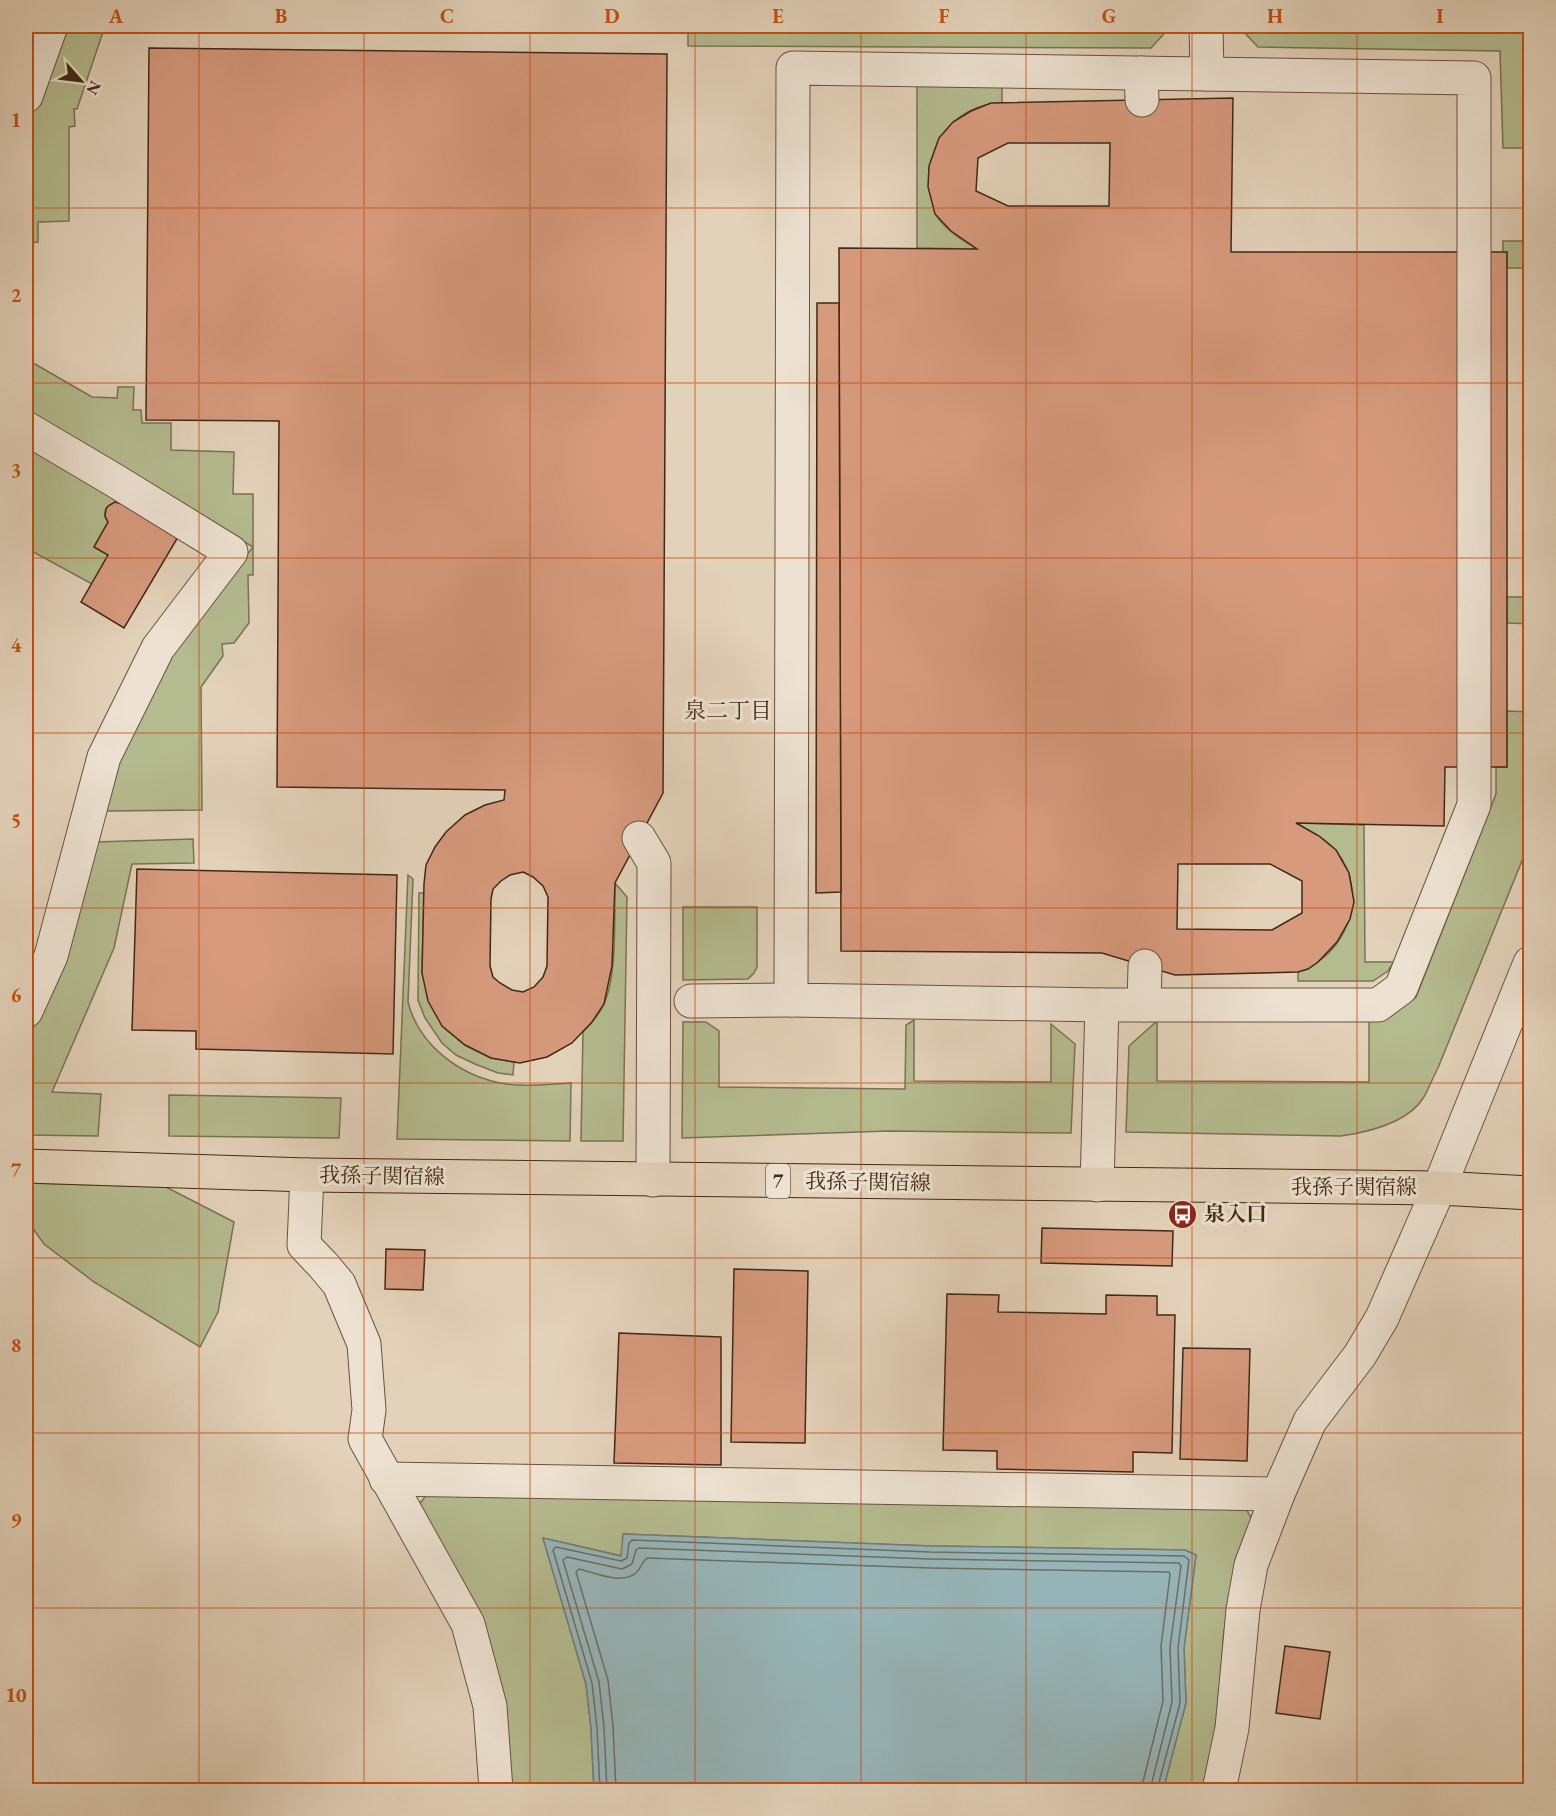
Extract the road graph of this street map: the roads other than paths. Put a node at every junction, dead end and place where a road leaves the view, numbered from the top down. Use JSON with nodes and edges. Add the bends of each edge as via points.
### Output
{"nodes":[{"id":1,"x":51,"y":26,"type":"edge"},
{"id":2,"x":1206,"y":26,"type":"edge"},
{"id":3,"x":1207,"y":74,"type":"junction"},
{"id":4,"x":26,"y":96,"type":"edge"},
{"id":5,"x":26,"y":428,"type":"edge"},
{"id":6,"x":639,"y":838,"type":"dead end"},
{"id":7,"x":1530,"y":963,"type":"edge"},
{"id":8,"x":1145,"y":966,"type":"dead end"},
{"id":9,"x":791,"y":1000,"type":"junction"},
{"id":10,"x":691,"y":1001,"type":"dead end"},
{"id":11,"x":1102,"y":1005,"type":"junction"},
{"id":12,"x":1144,"y":1005,"type":"junction"},
{"id":13,"x":26,"y":1011,"type":"edge"},
{"id":14,"x":26,"y":1166,"type":"edge"},
{"id":15,"x":307,"y":1175,"type":"junction"},
{"id":16,"x":653,"y":1180,"type":"junction"},
{"id":17,"x":1097,"y":1185,"type":"junction"},
{"id":18,"x":1439,"y":1188,"type":"junction"},
{"id":19,"x":1530,"y":1193,"type":"edge"},
{"id":20,"x":386,"y":1479,"type":"junction"},
{"id":21,"x":1278,"y":1494,"type":"junction"},
{"id":22,"x":496,"y":1791,"type":"edge"},
{"id":23,"x":1219,"y":1791,"type":"edge"}],
"edges":[{"from":1,"to":4,"type":"street"},
{"from":2,"to":3,"type":"street"},
{"from":3,"to":9,"type":"street","via":[[1142,87],[793,68]]},
{"from":3,"to":12,"type":"street","via":[[1474,78],[1474,805],[1401,988],[1378,1005]]},
{"from":5,"to":13,"type":"street","via":[[231,552],[158,648],[104,757],[51,956]]},
{"from":6,"to":16,"type":"street","via":[[654,863]]},
{"from":7,"to":18,"type":"street"},
{"from":8,"to":12,"type":"street"},
{"from":9,"to":10,"type":"street"},
{"from":9,"to":11,"type":"street"},
{"from":11,"to":12,"type":"street"},
{"from":11,"to":17,"type":"street"},
{"from":14,"to":15,"type":"main road","name":"我孫子関宿線","number":"7"},
{"from":15,"to":16,"type":"main road","name":"我孫子関宿線","number":"7"},
{"from":15,"to":20,"type":"street","via":[[304,1245],[339,1284],[364,1344],[369,1410],[365,1439]]},
{"from":16,"to":17,"type":"main road","name":"我孫子関宿線","number":"7"},
{"from":17,"to":18,"type":"main road","name":"我孫子関宿線","number":"7"},
{"from":18,"to":19,"type":"main road","name":"我孫子関宿線","number":"7"},
{"from":18,"to":21,"type":"street","via":[[1382,1318],[1360,1355],[1310,1420]]},
{"from":20,"to":21,"type":"street"},
{"from":20,"to":22,"type":"street","via":[[468,1624],[490,1706]]},
{"from":21,"to":23,"type":"street","via":[[1251,1565],[1232,1728]]}]}
